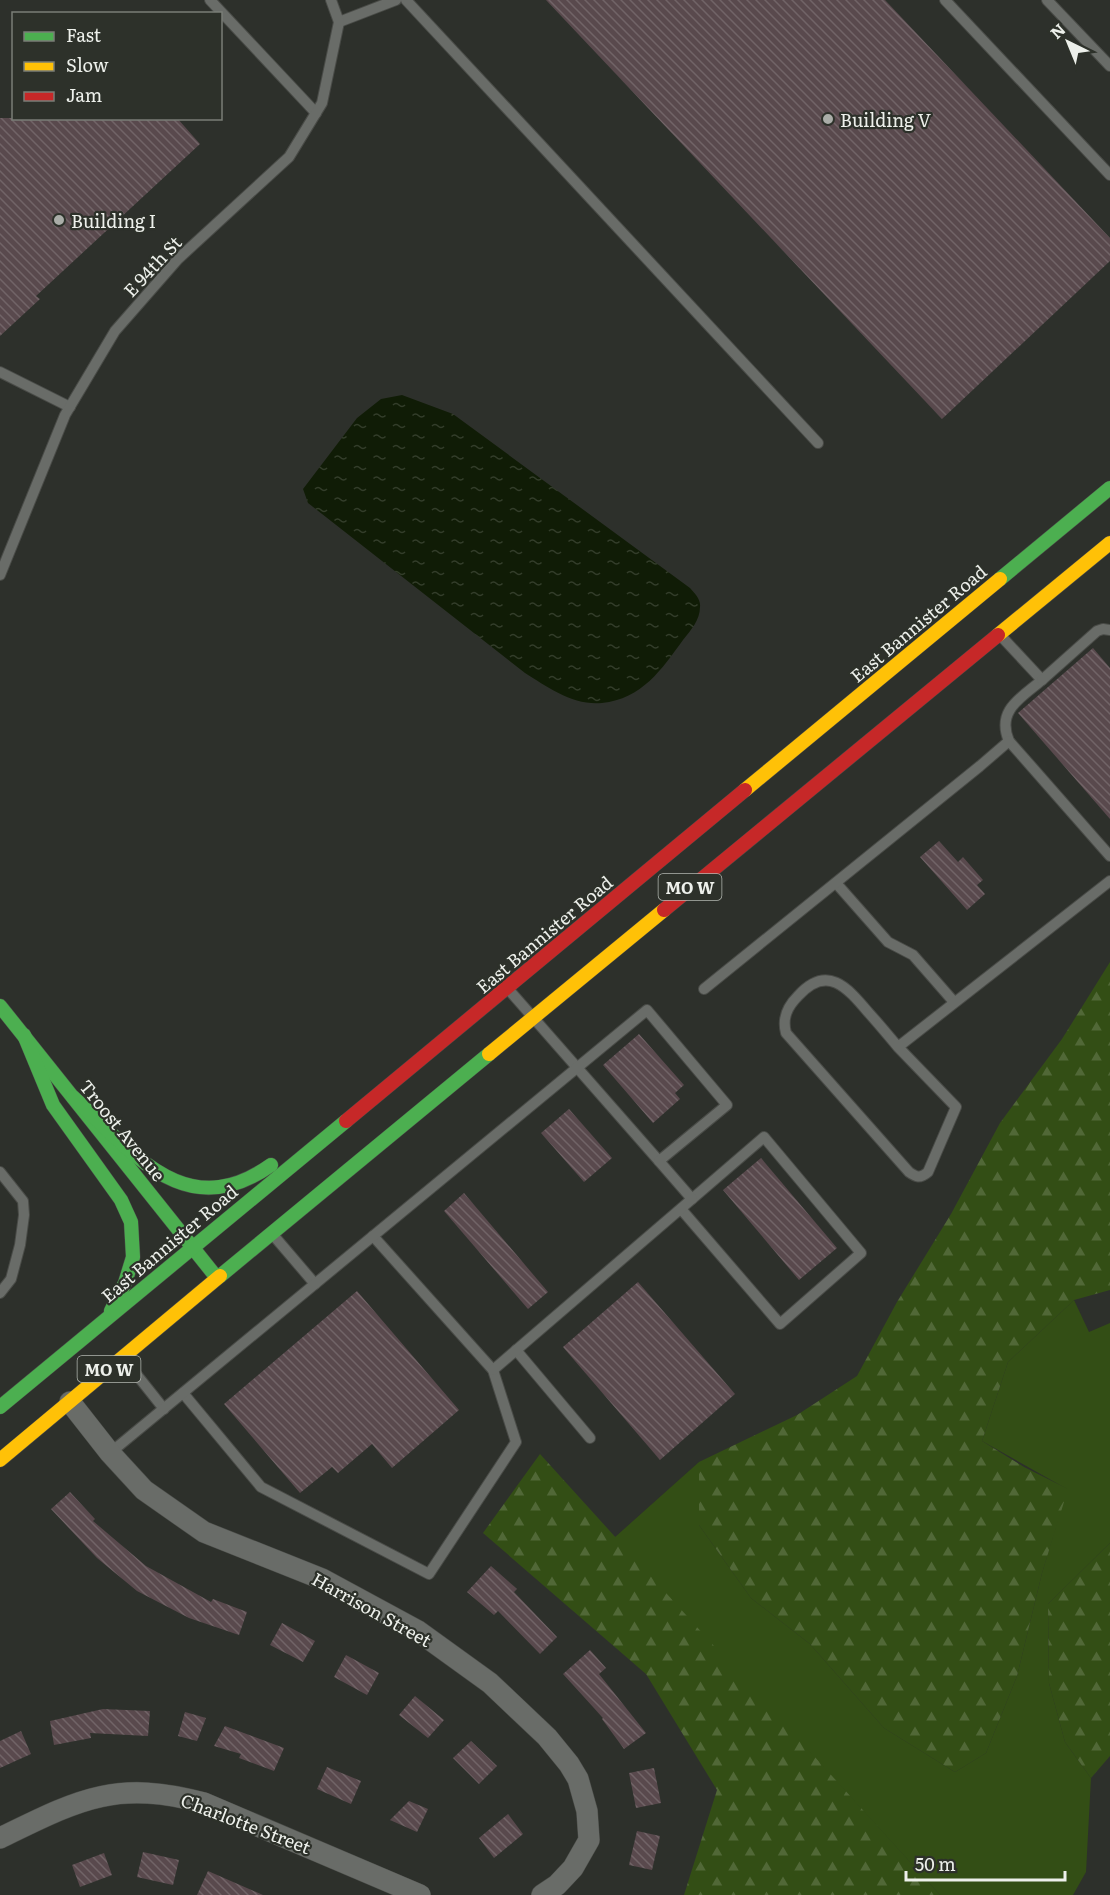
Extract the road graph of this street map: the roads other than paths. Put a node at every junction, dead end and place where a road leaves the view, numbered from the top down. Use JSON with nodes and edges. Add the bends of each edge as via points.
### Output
{"nodes":[{"id":1,"x":210,"y":0,"type":"edge"},
{"id":2,"x":331,"y":0,"type":"edge"},
{"id":3,"x":396,"y":0,"type":"edge"},
{"id":4,"x":406,"y":0,"type":"edge"},
{"id":5,"x":945,"y":0,"type":"edge"},
{"id":6,"x":1047,"y":0,"type":"edge"},
{"id":7,"x":221,"y":12,"type":"edge"},
{"id":8,"x":222,"y":13,"type":"edge"},
{"id":9,"x":339,"y":22,"type":"junction"},
{"id":10,"x":1110,"y":66,"type":"edge"},
{"id":11,"x":316,"y":113,"type":"junction"},
{"id":12,"x":1110,"y":175,"type":"edge"},
{"id":13,"x":0,"y":372,"type":"edge"},
{"id":14,"x":70,"y":407,"type":"junction"},
{"id":15,"x":818,"y":443,"type":"dead end"},
{"id":16,"x":1110,"y":488,"type":"edge"},
{"id":17,"x":1109,"y":544,"type":"edge"},
{"id":18,"x":0,"y":575,"type":"edge"},
{"id":19,"x":1108,"y":627,"type":"edge"},
{"id":20,"x":999,"y":633,"type":"junction"},
{"id":21,"x":1042,"y":680,"type":"junction"},
{"id":22,"x":1009,"y":741,"type":"junction"},
{"id":23,"x":1110,"y":856,"type":"edge"},
{"id":24,"x":1110,"y":881,"type":"edge"},
{"id":25,"x":836,"y":883,"type":"junction"},
{"id":26,"x":507,"y":987,"type":"junction"},
{"id":27,"x":704,"y":989,"type":"dead end"},
{"id":28,"x":954,"y":1002,"type":"junction"},
{"id":29,"x":0,"y":1007,"type":"edge"},
{"id":30,"x":533,"y":1017,"type":"junction"},
{"id":31,"x":24,"y":1035,"type":"junction"},
{"id":32,"x":437,"y":1045,"type":"junction"},
{"id":33,"x":898,"y":1047,"type":"junction"},
{"id":34,"x":576,"y":1067,"type":"junction"},
{"id":35,"x":73,"y":1097,"type":"junction"},
{"id":36,"x":659,"y":1161,"type":"junction"},
{"id":37,"x":0,"y":1172,"type":"edge"},
{"id":38,"x":692,"y":1199,"type":"junction"},
{"id":39,"x":681,"y":1209,"type":"junction"},
{"id":40,"x":271,"y":1233,"type":"junction"},
{"id":41,"x":373,"y":1236,"type":"junction"},
{"id":42,"x":193,"y":1247,"type":"junction"},
{"id":43,"x":217,"y":1278,"type":"junction"},
{"id":44,"x":315,"y":1284,"type":"junction"},
{"id":45,"x":0,"y":1293,"type":"edge"},
{"id":46,"x":108,"y":1318,"type":"junction"},
{"id":47,"x":516,"y":1350,"type":"junction"},
{"id":48,"x":123,"y":1358,"type":"junction"},
{"id":49,"x":493,"y":1370,"type":"junction"},
{"id":50,"x":183,"y":1393,"type":"junction"},
{"id":51,"x":70,"y":1402,"type":"junction"},
{"id":52,"x":0,"y":1407,"type":"edge"},
{"id":53,"x":164,"y":1408,"type":"junction"},
{"id":54,"x":590,"y":1438,"type":"dead end"},
{"id":55,"x":110,"y":1453,"type":"junction"},
{"id":56,"x":0,"y":1460,"type":"edge"},
{"id":57,"x":0,"y":1838,"type":"edge"},
{"id":58,"x":420,"y":1895,"type":"edge"},
{"id":59,"x":542,"y":1895,"type":"edge"}],
"edges":[{"from":1,"to":7,"type":"lane"},
{"from":2,"to":9,"type":"lane"},
{"from":3,"to":9,"type":"lane"},
{"from":4,"to":15,"type":"lane"},
{"from":5,"to":12,"type":"lane"},
{"from":6,"to":10,"type":"lane"},
{"from":8,"to":11,"type":"lane"},
{"from":9,"to":11,"type":"lane","name":"E 94th St","via":[[322,103]]},
{"from":11,"to":14,"type":"lane","name":"E 94th St","via":[[289,157],[178,259],[115,331]]},
{"from":13,"to":14,"type":"lane"},
{"from":14,"to":18,"type":"lane","name":"E 94th St"},
{"from":16,"to":26,"type":"main road","name":"East Bannister Road","number":"MO W"},
{"from":17,"to":20,"type":"main road","number":"MO W"},
{"from":19,"to":21,"type":"lane","via":[[1097,631]]},
{"from":20,"to":21,"type":"lane"},
{"from":20,"to":30,"type":"main road","number":"MO W"},
{"from":21,"to":22,"type":"lane","via":[[1005,717],[1004,730]]},
{"from":22,"to":23,"type":"lane"},
{"from":22,"to":25,"type":"lane"},
{"from":24,"to":28,"type":"lane"},
{"from":25,"to":27,"type":"lane"},
{"from":25,"to":28,"type":"lane","via":[[888,942],[913,955]]},
{"from":26,"to":30,"type":"lane"},
{"from":26,"to":32,"type":"main road","name":"East Bannister Road","number":"MO W"},
{"from":28,"to":33,"type":"lane"},
{"from":29,"to":31,"type":"main road","name":"Troost Avenue"},
{"from":30,"to":34,"type":"lane"},
{"from":30,"to":40,"type":"main road","number":"MO W"},
{"from":31,"to":35,"type":"main road","name":"Troost Avenue"},
{"from":31,"to":46,"type":"main road","via":[[53,1105],[121,1200],[131,1222],[133,1257]]},
{"from":32,"to":35,"type":"main road","via":[[364,1090],[262,1173],[233,1185],[203,1189],[168,1179]]},
{"from":32,"to":42,"type":"main road","name":"East Bannister Road","number":"MO W"},
{"from":33,"to":33,"type":"lane","via":[[841,983],[814,982],[785,1013],[786,1033],[909,1172],[923,1176],[956,1107]]},
{"from":34,"to":36,"type":"lane"},
{"from":34,"to":36,"type":"lane","via":[[647,1010],[727,1105]]},
{"from":34,"to":41,"type":"lane"},
{"from":35,"to":42,"type":"main road","name":"Troost Avenue"},
{"from":36,"to":38,"type":"lane"},
{"from":37,"to":45,"type":"lane","via":[[22,1201],[24,1215],[11,1279]]},
{"from":38,"to":39,"type":"lane"},
{"from":38,"to":39,"type":"lane","via":[[764,1137],[861,1253],[780,1324]]},
{"from":39,"to":47,"type":"lane"},
{"from":40,"to":43,"type":"main road","number":"MO W"},
{"from":40,"to":44,"type":"lane"},
{"from":41,"to":44,"type":"lane"},
{"from":41,"to":49,"type":"lane"},
{"from":42,"to":43,"type":"main road","name":"Troost Avenue"},
{"from":42,"to":46,"type":"main road","name":"East Bannister Road","number":"MO W"},
{"from":43,"to":48,"type":"main road","number":"MO W"},
{"from":44,"to":50,"type":"lane"},
{"from":46,"to":52,"type":"main road","name":"East Bannister Road","number":"MO W"},
{"from":47,"to":49,"type":"lane"},
{"from":47,"to":54,"type":"lane"},
{"from":48,"to":51,"type":"main road","number":"MO W"},
{"from":48,"to":53,"type":"lane"},
{"from":49,"to":50,"type":"lane","via":[[516,1442],[429,1574],[261,1487]]},
{"from":50,"to":53,"type":"lane"},
{"from":51,"to":55,"type":"street","name":"Harrison Street"},
{"from":51,"to":56,"type":"main road","number":"MO W"},
{"from":53,"to":55,"type":"lane"},
{"from":55,"to":59,"type":"street","name":"Harrison Street","via":[[144,1490],[204,1532],[322,1579],[418,1631],[490,1683],[547,1737],[578,1779],[587,1811],[589,1840],[568,1874]]},
{"from":57,"to":58,"type":"street","name":"Charlotte Street","via":[[97,1796],[136,1791],[175,1795],[204,1803]]}]}
